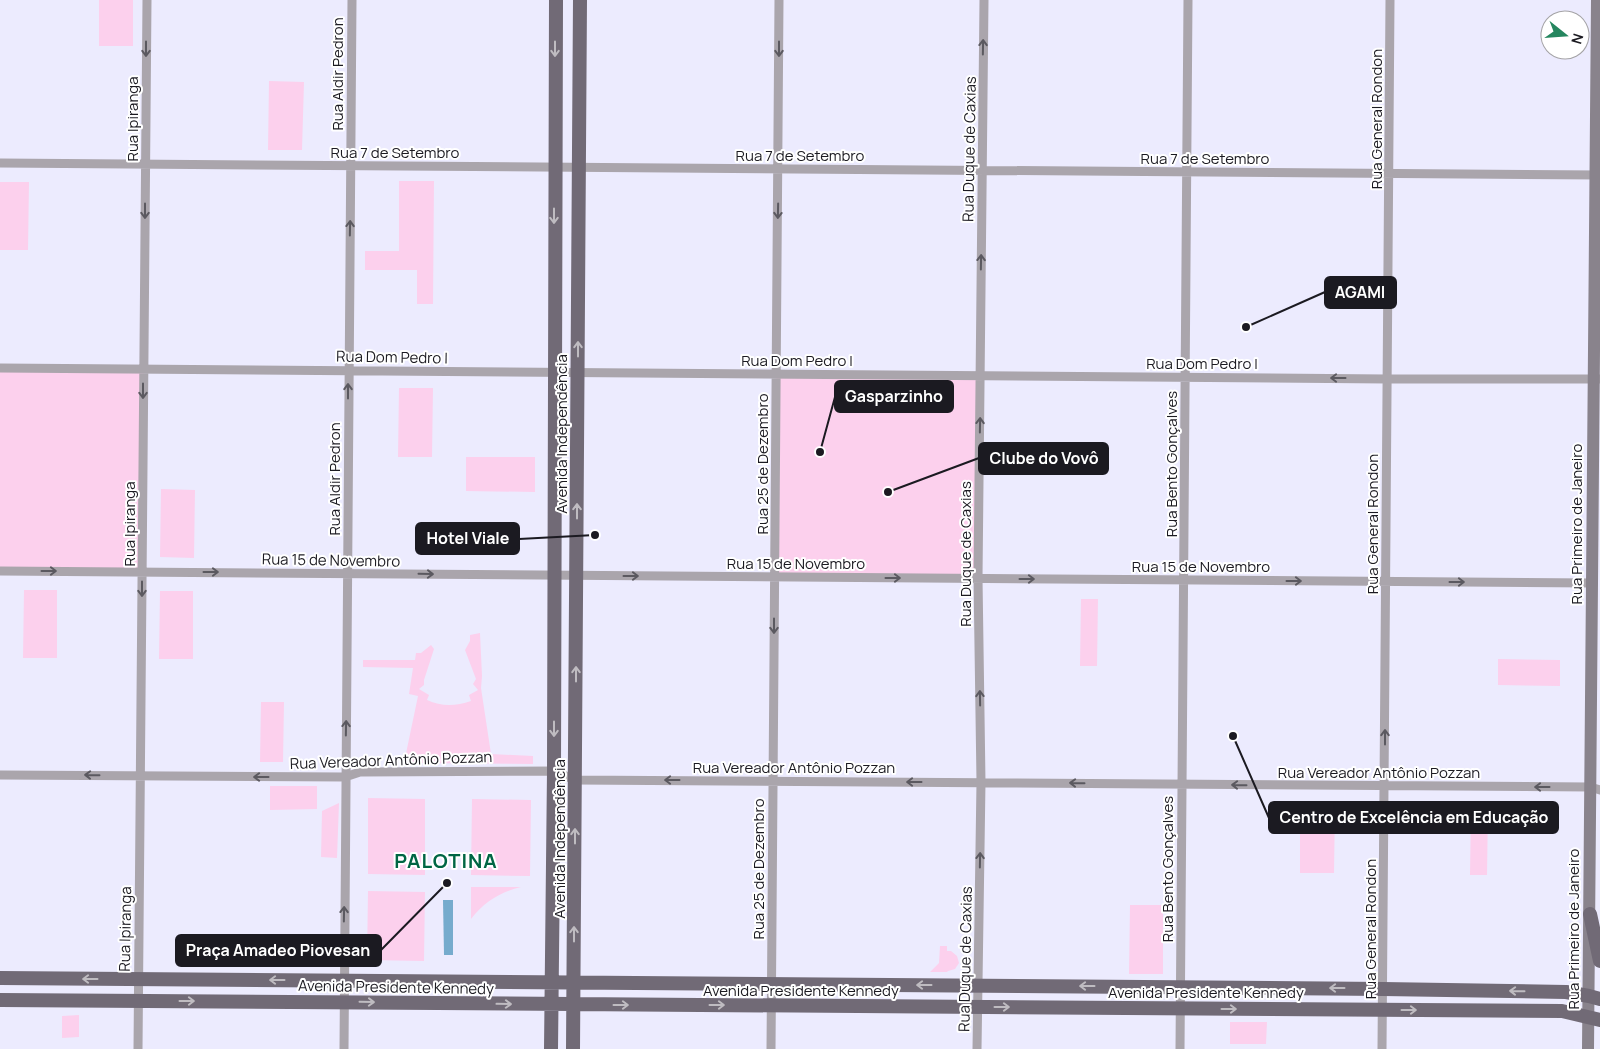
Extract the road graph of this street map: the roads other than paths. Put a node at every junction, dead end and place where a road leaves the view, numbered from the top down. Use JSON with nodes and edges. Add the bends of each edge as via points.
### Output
{"nodes":[{"id":1,"x":147,"y":0,"type":"edge"},
{"id":2,"x":352,"y":0,"type":"edge"},
{"id":3,"x":556,"y":0,"type":"edge"},
{"id":4,"x":580,"y":0,"type":"edge"},
{"id":5,"x":779,"y":0,"type":"edge"},
{"id":6,"x":984,"y":0,"type":"edge"},
{"id":7,"x":1188,"y":0,"type":"edge"},
{"id":8,"x":1390,"y":0,"type":"edge"},
{"id":9,"x":1597,"y":0,"type":"edge"},
{"id":10,"x":0,"y":163,"type":"edge"},
{"id":11,"x":145,"y":164,"type":"junction"},
{"id":12,"x":350,"y":165,"type":"junction"},
{"id":13,"x":554,"y":167,"type":"junction"},
{"id":14,"x":579,"y":167,"type":"junction"},
{"id":15,"x":778,"y":168,"type":"junction"},
{"id":16,"x":982,"y":170,"type":"junction"},
{"id":17,"x":1187,"y":172,"type":"junction"},
{"id":18,"x":1389,"y":173,"type":"junction"},
{"id":19,"x":1598,"y":175,"type":"edge"},
{"id":20,"x":0,"y":368,"type":"edge"},
{"id":21,"x":144,"y":369,"type":"junction"},
{"id":22,"x":348,"y":371,"type":"junction"},
{"id":23,"x":554,"y":373,"type":"junction"},
{"id":24,"x":578,"y":373,"type":"junction"},
{"id":25,"x":776,"y":374,"type":"junction"},
{"id":26,"x":980,"y":376,"type":"junction"},
{"id":27,"x":1185,"y":377,"type":"junction"},
{"id":28,"x":1597,"y":378,"type":"edge"},
{"id":29,"x":1387,"y":379,"type":"junction"},
{"id":30,"x":0,"y":571,"type":"edge"},
{"id":31,"x":142,"y":572,"type":"junction"},
{"id":32,"x":347,"y":573,"type":"junction"},
{"id":33,"x":577,"y":575,"type":"junction"},
{"id":34,"x":554,"y":576,"type":"junction"},
{"id":35,"x":774,"y":577,"type":"junction"},
{"id":36,"x":978,"y":578,"type":"junction"},
{"id":37,"x":1184,"y":580,"type":"junction"},
{"id":38,"x":1386,"y":582,"type":"junction"},
{"id":39,"x":1592,"y":583,"type":"junction"},
{"id":40,"x":554,"y":771,"type":"junction"},
{"id":41,"x":0,"y":775,"type":"edge"},
{"id":42,"x":140,"y":776,"type":"junction"},
{"id":43,"x":345,"y":777,"type":"junction"},
{"id":44,"x":575,"y":780,"type":"junction"},
{"id":45,"x":773,"y":781,"type":"junction"},
{"id":46,"x":981,"y":782,"type":"junction"},
{"id":47,"x":1181,"y":785,"type":"junction"},
{"id":48,"x":1384,"y":786,"type":"junction"},
{"id":49,"x":1595,"y":789,"type":"edge"},
{"id":50,"x":575,"y":885,"type":"junction"},
{"id":51,"x":553,"y":886,"type":"junction"},
{"id":52,"x":1590,"y":914,"type":"junction"},
{"id":53,"x":1600,"y":961,"type":"edge"},
{"id":54,"x":0,"y":978,"type":"edge"},
{"id":55,"x":138,"y":979,"type":"junction"},
{"id":56,"x":344,"y":981,"type":"junction"},
{"id":57,"x":455,"y":982,"type":"junction"},
{"id":58,"x":552,"y":982,"type":"junction"},
{"id":59,"x":574,"y":982,"type":"junction"},
{"id":60,"x":669,"y":983,"type":"junction"},
{"id":61,"x":771,"y":984,"type":"junction"},
{"id":62,"x":978,"y":986,"type":"junction"},
{"id":63,"x":1180,"y":987,"type":"junction"},
{"id":64,"x":1383,"y":988,"type":"junction"},
{"id":65,"x":1594,"y":997,"type":"edge"},
{"id":66,"x":0,"y":1000,"type":"edge"},
{"id":67,"x":138,"y":1001,"type":"junction"},
{"id":68,"x":344,"y":1002,"type":"junction"},
{"id":69,"x":456,"y":1003,"type":"junction"},
{"id":70,"x":552,"y":1004,"type":"junction"},
{"id":71,"x":574,"y":1004,"type":"junction"},
{"id":72,"x":668,"y":1005,"type":"junction"},
{"id":73,"x":771,"y":1005,"type":"junction"},
{"id":74,"x":978,"y":1007,"type":"junction"},
{"id":75,"x":1180,"y":1009,"type":"junction"},
{"id":76,"x":1383,"y":1010,"type":"junction"},
{"id":77,"x":1594,"y":1018,"type":"edge"},
{"id":78,"x":138,"y":1049,"type":"edge"},
{"id":79,"x":344,"y":1049,"type":"edge"},
{"id":80,"x":552,"y":1049,"type":"edge"},
{"id":81,"x":573,"y":1049,"type":"edge"},
{"id":82,"x":771,"y":1049,"type":"edge"},
{"id":83,"x":977,"y":1049,"type":"edge"},
{"id":84,"x":1180,"y":1049,"type":"edge"},
{"id":85,"x":1382,"y":1049,"type":"edge"},
{"id":86,"x":1588,"y":1049,"type":"edge"}],
"edges":[{"from":1,"to":11,"type":"street","name":"Rua Ipiranga","one_way":true},
{"from":2,"to":12,"type":"street","name":"Rua Aldir Pedron"},
{"from":3,"to":13,"type":"main road","name":"Avenida Independência","one_way":true},
{"from":4,"to":14,"type":"main road","name":"Avenida Independência"},
{"from":5,"to":15,"type":"street","name":"Rua 25 de Dezembro","one_way":true},
{"from":16,"to":6,"type":"street","name":"Rua Duque de Caxias","one_way":true},
{"from":7,"to":17,"type":"street","name":"Rua Bento Gonçalves"},
{"from":8,"to":18,"type":"street","name":"Rua General Rondon"},
{"from":9,"to":19,"type":"street","name":"Rua Primeiro de Janeiro"},
{"from":10,"to":11,"type":"street","name":"Rua 7 de Setembro"},
{"from":11,"to":12,"type":"street","name":"Rua 7 de Setembro"},
{"from":11,"to":21,"type":"street","name":"Rua Ipiranga","one_way":true},
{"from":12,"to":13,"type":"street","name":"Rua 7 de Setembro"},
{"from":22,"to":12,"type":"street","name":"Rua Aldir Pedron","one_way":true},
{"from":13,"to":14,"type":"street","name":"Rua 7 de Setembro"},
{"from":13,"to":23,"type":"main road","name":"Avenida Independência","one_way":true},
{"from":14,"to":15,"type":"street","name":"Rua 7 de Setembro"},
{"from":24,"to":14,"type":"main road","name":"Avenida Independência","one_way":true},
{"from":15,"to":16,"type":"street","name":"Rua 7 de Setembro"},
{"from":15,"to":25,"type":"street","name":"Rua 25 de Dezembro","one_way":true},
{"from":16,"to":17,"type":"street","name":"Rua 7 de Setembro"},
{"from":26,"to":16,"type":"street","name":"Rua Duque de Caxias","one_way":true},
{"from":17,"to":18,"type":"street","name":"Rua 7 de Setembro"},
{"from":17,"to":27,"type":"street","name":"Rua Bento Gonçalves"},
{"from":18,"to":19,"type":"street","name":"Rua 7 de Setembro"},
{"from":18,"to":29,"type":"street","name":"Rua General Rondon"},
{"from":19,"to":28,"type":"street","name":"Rua Primeiro de Janeiro"},
{"from":20,"to":21,"type":"street","name":"Rua Dom Pedro I"},
{"from":21,"to":22,"type":"street","name":"Rua Dom Pedro I"},
{"from":21,"to":31,"type":"street","name":"Rua Ipiranga","one_way":true},
{"from":22,"to":23,"type":"street","name":"Rua Dom Pedro I"},
{"from":32,"to":22,"type":"street","name":"Rua Aldir Pedron","one_way":true},
{"from":23,"to":24,"type":"street","name":"Rua Dom Pedro I"},
{"from":23,"to":34,"type":"main road","name":"Avenida Independência"},
{"from":24,"to":25,"type":"street","name":"Rua Dom Pedro I"},
{"from":33,"to":24,"type":"main road","name":"Avenida Independência","one_way":true},
{"from":25,"to":26,"type":"street","name":"Rua Dom Pedro I"},
{"from":25,"to":35,"type":"street","name":"Rua 25 de Dezembro"},
{"from":26,"to":27,"type":"street","name":"Rua Dom Pedro I"},
{"from":36,"to":26,"type":"street","name":"Rua Duque de Caxias","one_way":true},
{"from":29,"to":27,"type":"street","name":"Rua Dom Pedro I","one_way":true},
{"from":27,"to":37,"type":"street","name":"Rua Bento Gonçalves"},
{"from":28,"to":29,"type":"street","name":"Rua Dom Pedro I"},
{"from":28,"to":39,"type":"street","name":"Rua Primeiro de Janeiro"},
{"from":29,"to":38,"type":"street","name":"Rua General Rondon"},
{"from":30,"to":31,"type":"street","name":"Rua 15 de Novembro","one_way":true},
{"from":31,"to":32,"type":"street","name":"Rua 15 de Novembro","one_way":true},
{"from":31,"to":42,"type":"street","name":"Rua Ipiranga","one_way":true},
{"from":32,"to":34,"type":"street","name":"Rua 15 de Novembro","one_way":true},
{"from":43,"to":32,"type":"street","name":"Rua Aldir Pedron","one_way":true},
{"from":33,"to":34,"type":"street","name":"Rua 15 de Novembro"},
{"from":33,"to":35,"type":"street","name":"Rua 15 de Novembro","one_way":true},
{"from":44,"to":33,"type":"main road","name":"Avenida Independência","one_way":true},
{"from":34,"to":40,"type":"main road","name":"Avenida Independência","one_way":true},
{"from":35,"to":36,"type":"street","name":"Rua 15 de Novembro","one_way":true},
{"from":35,"to":45,"type":"street","name":"Rua 25 de Dezembro","one_way":true},
{"from":36,"to":37,"type":"street","name":"Rua 15 de Novembro","one_way":true},
{"from":46,"to":36,"type":"street","name":"Rua Duque de Caxias","one_way":true},
{"from":37,"to":38,"type":"street","name":"Rua 15 de Novembro","one_way":true},
{"from":37,"to":47,"type":"street","name":"Rua Bento Gonçalves"},
{"from":38,"to":39,"type":"street","name":"Rua 15 de Novembro","one_way":true},
{"from":48,"to":38,"type":"street","name":"Rua General Rondon","one_way":true},
{"from":39,"to":49,"type":"street","name":"Rua Primeiro de Janeiro"},
{"from":40,"to":43,"type":"street","name":"Rua Vereador Antônio Pozzan","via":[[360,772]]},
{"from":40,"to":44,"type":"street","name":"Rua Vereador Antônio Pozzan"},
{"from":40,"to":51,"type":"main road","name":"Avenida Independência"},
{"from":42,"to":41,"type":"street","name":"Rua Vereador Antônio Pozzan","one_way":true},
{"from":43,"to":42,"type":"street","name":"Rua Vereador Antônio Pozzan","one_way":true},
{"from":42,"to":55,"type":"street","name":"Rua Ipiranga"},
{"from":56,"to":43,"type":"street","name":"Rua Aldir Pedron","one_way":true},
{"from":45,"to":44,"type":"street","name":"Rua Vereador Antônio Pozzan","one_way":true},
{"from":50,"to":44,"type":"main road","name":"Avenida Independência","one_way":true},
{"from":46,"to":45,"type":"street","name":"Rua Vereador Antônio Pozzan","one_way":true},
{"from":45,"to":61,"type":"street","name":"Rua 25 de Dezembro"},
{"from":47,"to":46,"type":"street","name":"Rua Vereador Antônio Pozzan","one_way":true},
{"from":62,"to":46,"type":"street","name":"Rua Duque de Caxias","one_way":true},
{"from":48,"to":47,"type":"street","name":"Rua Vereador Antônio Pozzan","one_way":true},
{"from":47,"to":63,"type":"street","name":"Rua Bento Gonçalves"},
{"from":49,"to":48,"type":"street","name":"Rua Vereador Antônio Pozzan","one_way":true},
{"from":48,"to":64,"type":"street","name":"Rua General Rondon"},
{"from":49,"to":52,"type":"street","name":"Rua Primeiro de Janeiro"},
{"from":50,"to":51,"type":"main road"},
{"from":59,"to":50,"type":"main road","name":"Avenida Independência","one_way":true},
{"from":51,"to":58,"type":"main road","name":"Avenida Independência"},
{"from":52,"to":53,"type":"main road"},
{"from":52,"to":65,"type":"street","name":"Rua Primeiro de Janeiro"},
{"from":55,"to":54,"type":"main road","name":"Avenida Presidente Kennedy","one_way":true},
{"from":56,"to":55,"type":"main road","name":"Avenida Presidente Kennedy","one_way":true},
{"from":55,"to":67,"type":"street","name":"Rua Ipiranga"},
{"from":56,"to":57,"type":"main road","name":"Avenida Presidente Kennedy"},
{"from":56,"to":68,"type":"street","name":"Rua Aldir Pedron"},
{"from":57,"to":58,"type":"main road","name":"Avenida Presidente Kennedy"},
{"from":57,"to":69,"type":"main road"},
{"from":58,"to":59,"type":"main road","name":"Avenida Presidente Kennedy"},
{"from":58,"to":70,"type":"main road","name":"Avenida Independência"},
{"from":59,"to":60,"type":"main road","name":"Avenida Presidente Kennedy"},
{"from":59,"to":71,"type":"main road","name":"Avenida Independência"},
{"from":60,"to":61,"type":"main road","name":"Avenida Presidente Kennedy"},
{"from":60,"to":72,"type":"main road"},
{"from":62,"to":61,"type":"main road","name":"Avenida Presidente Kennedy","one_way":true},
{"from":61,"to":73,"type":"street","name":"Rua 25 de Dezembro"},
{"from":63,"to":62,"type":"main road","name":"Avenida Presidente Kennedy","one_way":true},
{"from":62,"to":74,"type":"street","name":"Rua Duque de Caxias"},
{"from":64,"to":63,"type":"main road","name":"Avenida Presidente Kennedy","one_way":true},
{"from":63,"to":75,"type":"street","name":"Rua Bento Gonçalves"},
{"from":65,"to":64,"type":"main road","name":"Avenida Presidente Kennedy","one_way":true,"via":[[1566,992]]},
{"from":64,"to":76,"type":"street","name":"Rua General Rondon"},
{"from":65,"to":77,"type":"street","name":"Rua Primeiro de Janeiro"},
{"from":66,"to":67,"type":"main road","name":"Avenida Presidente Kennedy"},
{"from":67,"to":68,"type":"main road","name":"Avenida Presidente Kennedy","one_way":true},
{"from":67,"to":78,"type":"street","name":"Rua Ipiranga"},
{"from":68,"to":69,"type":"main road","name":"Avenida Presidente Kennedy","one_way":true},
{"from":68,"to":79,"type":"street","name":"Rua Aldir Pedron"},
{"from":69,"to":70,"type":"main road","name":"Avenida Presidente Kennedy","one_way":true},
{"from":70,"to":71,"type":"main road","name":"Avenida Presidente Kennedy"},
{"from":70,"to":80,"type":"main road","name":"Avenida Independência"},
{"from":71,"to":72,"type":"main road","name":"Avenida Presidente Kennedy","one_way":true},
{"from":71,"to":81,"type":"main road","name":"Avenida Independência"},
{"from":72,"to":73,"type":"main road","name":"Avenida Presidente Kennedy","one_way":true},
{"from":73,"to":74,"type":"main road","name":"Avenida Presidente Kennedy"},
{"from":73,"to":82,"type":"street","name":"Rua 25 de Dezembro"},
{"from":74,"to":75,"type":"main road","name":"Avenida Presidente Kennedy","one_way":true},
{"from":74,"to":83,"type":"street","name":"Rua Duque de Caxias"},
{"from":75,"to":76,"type":"main road","name":"Avenida Presidente Kennedy","one_way":true},
{"from":75,"to":84,"type":"street","name":"Rua Bento Gonçalves"},
{"from":76,"to":77,"type":"main road","name":"Avenida Presidente Kennedy","one_way":true,"via":[[1562,1011]]},
{"from":76,"to":85,"type":"street","name":"Rua General Rondon"},
{"from":77,"to":86,"type":"street","name":"Rua Primeiro de Janeiro"}]}
